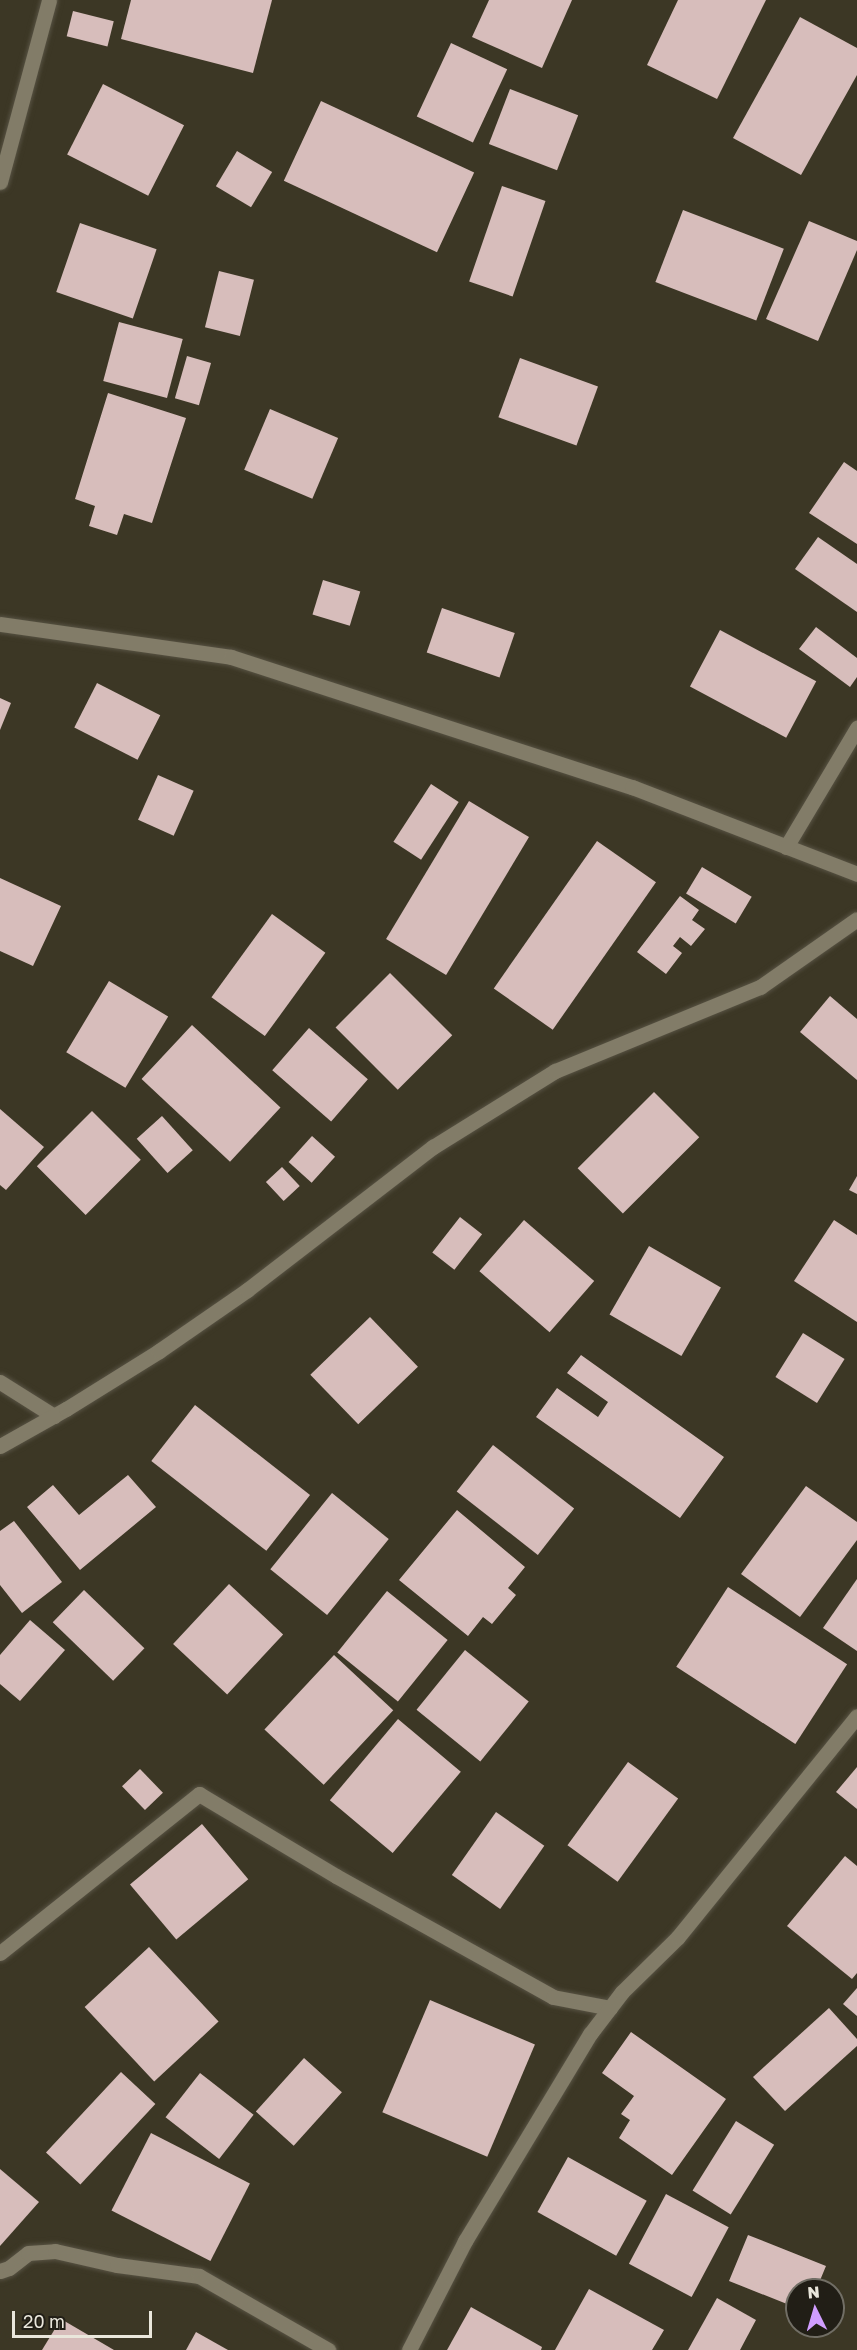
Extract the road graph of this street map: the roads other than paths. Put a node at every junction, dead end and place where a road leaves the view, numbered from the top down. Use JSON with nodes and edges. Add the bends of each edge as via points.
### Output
{"nodes":[{"id":1,"x":50,"y":0,"type":"edge"},
{"id":2,"x":0,"y":182,"type":"edge"},
{"id":3,"x":0,"y":624,"type":"edge"},
{"id":4,"x":857,"y":728,"type":"edge"},
{"id":5,"x":786,"y":847,"type":"junction"},
{"id":6,"x":857,"y":874,"type":"edge"},
{"id":7,"x":857,"y":918,"type":"edge"},
{"id":8,"x":0,"y":1382,"type":"edge"},
{"id":9,"x":54,"y":1416,"type":"junction"},
{"id":10,"x":0,"y":1446,"type":"edge"},
{"id":11,"x":857,"y":1716,"type":"edge"},
{"id":12,"x":0,"y":1953,"type":"edge"},
{"id":13,"x":610,"y":2008,"type":"junction"},
{"id":14,"x":0,"y":2271,"type":"edge"},
{"id":15,"x":328,"y":2350,"type":"edge"},
{"id":16,"x":410,"y":2350,"type":"edge"}],
"edges":[{"from":1,"to":2,"type":"street"},
{"from":3,"to":5,"type":"street","via":[[231,657],[632,787]]},
{"from":4,"to":5,"type":"street"},
{"from":5,"to":6,"type":"street"},
{"from":7,"to":9,"type":"street","via":[[760,987],[555,1071],[433,1148],[247,1290],[159,1351]]},
{"from":8,"to":9,"type":"street"},
{"from":9,"to":10,"type":"street"},
{"from":11,"to":13,"type":"street","via":[[678,1937]]},
{"from":12,"to":13,"type":"street","via":[[199,1794],[553,1997]]},
{"from":13,"to":16,"type":"street","via":[[590,2034],[465,2241]]},
{"from":14,"to":15,"type":"street","via":[[28,2253],[55,2252],[199,2276]]}]}
